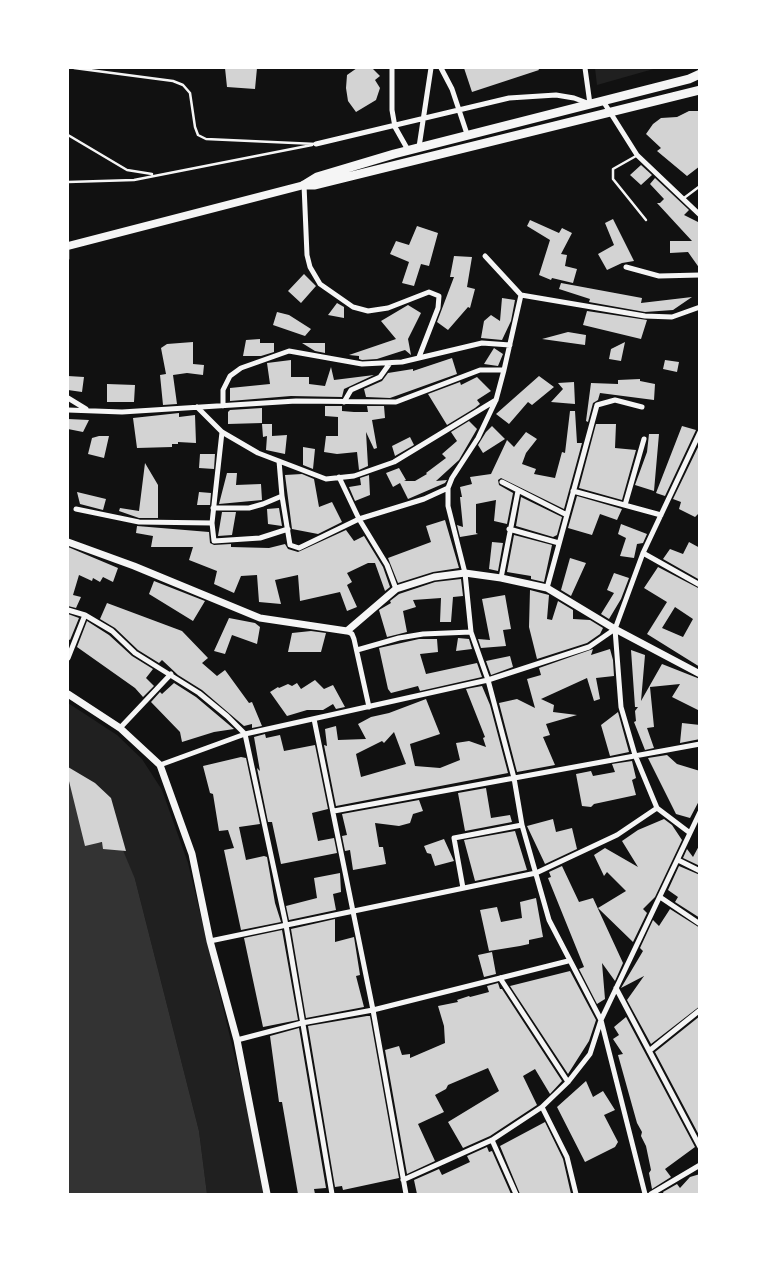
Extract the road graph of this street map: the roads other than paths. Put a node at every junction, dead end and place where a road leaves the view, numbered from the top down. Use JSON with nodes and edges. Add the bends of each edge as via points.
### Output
{"nodes":[{"id":1,"x":74,"y":68,"type":"edge"},
{"id":2,"x":392,"y":68,"type":"edge"},
{"id":3,"x":431,"y":68,"type":"edge"},
{"id":4,"x":441,"y":68,"type":"edge"},
{"id":5,"x":586,"y":68,"type":"edge"},
{"id":6,"x":700,"y":74,"type":"edge"},
{"id":7,"x":700,"y":90,"type":"edge"},
{"id":8,"x":603,"y":101,"type":"junction"},
{"id":9,"x":590,"y":104,"type":"junction"},
{"id":10,"x":457,"y":109,"type":"junction"},
{"id":11,"x":609,"y":113,"type":"junction"},
{"id":12,"x":423,"y":119,"type":"junction"},
{"id":13,"x":395,"y":127,"type":"junction"},
{"id":14,"x":467,"y":134,"type":"junction"},
{"id":15,"x":68,"y":135,"type":"edge"},
{"id":16,"x":316,"y":144,"type":"junction"},
{"id":17,"x":419,"y":147,"type":"junction"},
{"id":18,"x":408,"y":150,"type":"junction"},
{"id":19,"x":637,"y":155,"type":"junction"},
{"id":20,"x":156,"y":175,"type":"junction"},
{"id":21,"x":68,"y":182,"type":"edge"},
{"id":22,"x":304,"y":185,"type":"junction"},
{"id":23,"x":700,"y":186,"type":"edge"},
{"id":24,"x":684,"y":198,"type":"junction"},
{"id":25,"x":700,"y":215,"type":"edge"},
{"id":26,"x":646,"y":220,"type":"dead end"},
{"id":27,"x":68,"y":246,"type":"edge"},
{"id":28,"x":485,"y":256,"type":"dead end"},
{"id":29,"x":68,"y":259,"type":"edge"},
{"id":30,"x":626,"y":267,"type":"dead end"},
{"id":31,"x":700,"y":276,"type":"edge"},
{"id":32,"x":521,"y":295,"type":"junction"},
{"id":33,"x":700,"y":307,"type":"edge"},
{"id":34,"x":510,"y":344,"type":"junction"},
{"id":35,"x":419,"y":357,"type":"junction"},
{"id":36,"x":390,"y":363,"type":"junction"},
{"id":37,"x":504,"y":370,"type":"junction"},
{"id":38,"x":68,"y":398,"type":"edge"},
{"id":39,"x":496,"y":400,"type":"junction"},
{"id":40,"x":344,"y":402,"type":"junction"},
{"id":41,"x":223,"y":406,"type":"junction"},
{"id":42,"x":197,"y":407,"type":"junction"},
{"id":43,"x":642,"y":407,"type":"dead end"},
{"id":44,"x":68,"y":410,"type":"edge"},
{"id":45,"x":88,"y":410,"type":"junction"},
{"id":46,"x":222,"y":432,"type":"junction"},
{"id":47,"x":700,"y":432,"type":"edge"},
{"id":48,"x":644,"y":439,"type":"dead end"},
{"id":49,"x":279,"y":461,"type":"junction"},
{"id":50,"x":338,"y":477,"type":"junction"},
{"id":51,"x":502,"y":482,"type":"dead end"},
{"id":52,"x":448,"y":488,"type":"junction"},
{"id":53,"x":518,"y":490,"type":"junction"},
{"id":54,"x":574,"y":491,"type":"junction"},
{"id":55,"x":282,"y":496,"type":"junction"},
{"id":56,"x":626,"y":505,"type":"junction"},
{"id":57,"x":213,"y":508,"type":"junction"},
{"id":58,"x":76,"y":509,"type":"dead end"},
{"id":59,"x":567,"y":515,"type":"junction"},
{"id":60,"x":662,"y":515,"type":"junction"},
{"id":61,"x":359,"y":519,"type":"junction"},
{"id":62,"x":212,"y":523,"type":"junction"},
{"id":63,"x":288,"y":529,"type":"junction"},
{"id":64,"x":510,"y":530,"type":"junction"},
{"id":65,"x":68,"y":542,"type":"edge"},
{"id":66,"x":559,"y":543,"type":"junction"},
{"id":67,"x":644,"y":553,"type":"junction"},
{"id":68,"x":465,"y":573,"type":"junction"},
{"id":69,"x":501,"y":578,"type":"junction"},
{"id":70,"x":700,"y":585,"type":"edge"},
{"id":71,"x":547,"y":588,"type":"junction"},
{"id":72,"x":396,"y":590,"type":"junction"},
{"id":73,"x":68,"y":610,"type":"edge"},
{"id":74,"x":85,"y":616,"type":"junction"},
{"id":75,"x":615,"y":629,"type":"junction"},
{"id":76,"x":346,"y":631,"type":"junction"},
{"id":77,"x":471,"y":632,"type":"junction"},
{"id":78,"x":357,"y":650,"type":"junction"},
{"id":79,"x":68,"y":658,"type":"edge"},
{"id":80,"x":171,"y":674,"type":"junction"},
{"id":81,"x":700,"y":674,"type":"edge"},
{"id":82,"x":488,"y":680,"type":"junction"},
{"id":83,"x":68,"y":694,"type":"edge"},
{"id":84,"x":369,"y":707,"type":"junction"},
{"id":85,"x":314,"y":719,"type":"junction"},
{"id":86,"x":120,"y":728,"type":"junction"},
{"id":87,"x":245,"y":734,"type":"junction"},
{"id":88,"x":700,"y":744,"type":"edge"},
{"id":89,"x":635,"y":755,"type":"junction"},
{"id":90,"x":160,"y":765,"type":"junction"},
{"id":91,"x":514,"y":778,"type":"junction"},
{"id":92,"x":657,"y":808,"type":"junction"},
{"id":93,"x":334,"y":811,"type":"junction"},
{"id":94,"x":700,"y":812,"type":"edge"},
{"id":95,"x":522,"y":825,"type":"junction"},
{"id":96,"x":690,"y":833,"type":"junction"},
{"id":97,"x":678,"y":860,"type":"junction"},
{"id":98,"x":700,"y":871,"type":"edge"},
{"id":99,"x":536,"y":873,"type":"junction"},
{"id":100,"x":463,"y":888,"type":"junction"},
{"id":101,"x":660,"y":897,"type":"junction"},
{"id":102,"x":352,"y":911,"type":"junction"},
{"id":103,"x":700,"y":924,"type":"edge"},
{"id":104,"x":286,"y":925,"type":"junction"},
{"id":105,"x":210,"y":942,"type":"junction"},
{"id":106,"x":568,"y":961,"type":"junction"},
{"id":107,"x":500,"y":978,"type":"junction"},
{"id":108,"x":616,"y":988,"type":"junction"},
{"id":109,"x":373,"y":1010,"type":"junction"},
{"id":110,"x":700,"y":1010,"type":"edge"},
{"id":111,"x":601,"y":1020,"type":"junction"},
{"id":112,"x":302,"y":1023,"type":"junction"},
{"id":113,"x":237,"y":1040,"type":"junction"},
{"id":114,"x":648,"y":1051,"type":"junction"},
{"id":115,"x":568,"y":1082,"type":"junction"},
{"id":116,"x":542,"y":1108,"type":"junction"},
{"id":117,"x":492,"y":1140,"type":"junction"},
{"id":118,"x":700,"y":1147,"type":"edge"},
{"id":119,"x":700,"y":1165,"type":"edge"},
{"id":120,"x":403,"y":1180,"type":"junction"},
{"id":121,"x":267,"y":1194,"type":"edge"},
{"id":122,"x":332,"y":1194,"type":"edge"},
{"id":123,"x":406,"y":1194,"type":"edge"},
{"id":124,"x":516,"y":1194,"type":"edge"},
{"id":125,"x":576,"y":1194,"type":"edge"},
{"id":126,"x":645,"y":1194,"type":"edge"},
{"id":127,"x":650,"y":1194,"type":"edge"}],
"edges":[{"from":1,"to":16,"type":"lane","via":[[183,85],[190,93],[194,127],[198,135],[206,139]]},
{"from":2,"to":13,"type":"street"},
{"from":3,"to":12,"type":"street"},
{"from":4,"to":10,"type":"street","via":[[452,89]]},
{"from":5,"to":9,"type":"street"},
{"from":6,"to":8,"type":"main road"},
{"from":7,"to":11,"type":"main road"},
{"from":8,"to":9,"type":"main road"},
{"from":8,"to":11,"type":"street"},
{"from":9,"to":10,"type":"street","via":[[574,98],[538,95]]},
{"from":9,"to":14,"type":"main road"},
{"from":10,"to":12,"type":"street"},
{"from":10,"to":14,"type":"street"},
{"from":11,"to":19,"type":"street"},
{"from":11,"to":22,"type":"main road","via":[[315,185]]},
{"from":12,"to":13,"type":"street"},
{"from":12,"to":17,"type":"street"},
{"from":13,"to":16,"type":"street"},
{"from":13,"to":18,"type":"street"},
{"from":14,"to":17,"type":"main road"},
{"from":15,"to":20,"type":"lane","via":[[127,170]]},
{"from":16,"to":20,"type":"lane"},
{"from":17,"to":18,"type":"main road"},
{"from":18,"to":22,"type":"main road"},
{"from":19,"to":24,"type":"street"},
{"from":19,"to":26,"type":"lane","via":[[613,169],[613,178]]},
{"from":20,"to":21,"type":"lane","via":[[134,180]]},
{"from":22,"to":27,"type":"main road"},
{"from":22,"to":35,"type":"street","via":[[307,255],[320,284],[352,307],[368,311],[388,308],[429,292],[439,296],[438,308]]},
{"from":23,"to":24,"type":"lane"},
{"from":24,"to":25,"type":"street"},
{"from":27,"to":29,"type":"lane"},
{"from":28,"to":32,"type":"street"},
{"from":30,"to":31,"type":"street","via":[[659,276]]},
{"from":32,"to":33,"type":"street","via":[[645,316],[672,317]]},
{"from":32,"to":34,"type":"street"},
{"from":34,"to":35,"type":"street","via":[[482,343]]},
{"from":34,"to":37,"type":"street"},
{"from":35,"to":36,"type":"street"},
{"from":36,"to":40,"type":"street","via":[[380,377],[351,390]]},
{"from":36,"to":41,"type":"street","via":[[362,364],[289,351],[257,361],[230,376],[223,390]]},
{"from":37,"to":39,"type":"street"},
{"from":37,"to":40,"type":"street","via":[[480,370],[396,402]]},
{"from":38,"to":45,"type":"street"},
{"from":39,"to":50,"type":"street","via":[[394,462],[354,476]]},
{"from":39,"to":52,"type":"street"},
{"from":40,"to":41,"type":"street","via":[[296,401]]},
{"from":41,"to":42,"type":"street"},
{"from":42,"to":45,"type":"street","via":[[122,412]]},
{"from":42,"to":46,"type":"street"},
{"from":43,"to":54,"type":"street","via":[[615,400],[597,405]]},
{"from":44,"to":45,"type":"street"},
{"from":46,"to":49,"type":"street"},
{"from":46,"to":57,"type":"street"},
{"from":47,"to":60,"type":"street"},
{"from":48,"to":56,"type":"street"},
{"from":49,"to":50,"type":"street","via":[[326,479]]},
{"from":49,"to":55,"type":"street"},
{"from":50,"to":61,"type":"street"},
{"from":51,"to":53,"type":"street"},
{"from":52,"to":61,"type":"street"},
{"from":52,"to":68,"type":"street","via":[[448,506]]},
{"from":53,"to":59,"type":"street"},
{"from":53,"to":64,"type":"street"},
{"from":54,"to":56,"type":"street"},
{"from":54,"to":59,"type":"street"},
{"from":55,"to":57,"type":"street","via":[[249,508]]},
{"from":55,"to":63,"type":"street"},
{"from":56,"to":60,"type":"street"},
{"from":57,"to":62,"type":"street"},
{"from":58,"to":62,"type":"street","via":[[139,522]]},
{"from":59,"to":66,"type":"street"},
{"from":60,"to":67,"type":"street"},
{"from":61,"to":63,"type":"street","via":[[299,548],[290,545]]},
{"from":61,"to":72,"type":"street","via":[[387,565]]},
{"from":62,"to":63,"type":"street","via":[[214,541],[260,538]]},
{"from":64,"to":66,"type":"street"},
{"from":64,"to":69,"type":"street"},
{"from":65,"to":76,"type":"street","via":[[260,618]]},
{"from":66,"to":71,"type":"street"},
{"from":67,"to":70,"type":"street"},
{"from":67,"to":75,"type":"street"},
{"from":68,"to":69,"type":"street"},
{"from":68,"to":72,"type":"street","via":[[434,577]]},
{"from":68,"to":77,"type":"street"},
{"from":69,"to":71,"type":"street"},
{"from":71,"to":75,"type":"street"},
{"from":72,"to":76,"type":"street"},
{"from":73,"to":74,"type":"street"},
{"from":74,"to":79,"type":"street"},
{"from":74,"to":80,"type":"street","via":[[112,631],[135,652]]},
{"from":75,"to":81,"type":"street"},
{"from":75,"to":82,"type":"street","via":[[589,647]]},
{"from":75,"to":89,"type":"street","via":[[621,707]]},
{"from":76,"to":78,"type":"street","via":[[352,634]]},
{"from":77,"to":78,"type":"street","via":[[423,634]]},
{"from":77,"to":82,"type":"street"},
{"from":78,"to":84,"type":"street"},
{"from":80,"to":86,"type":"street"},
{"from":80,"to":87,"type":"street","via":[[227,716]]},
{"from":82,"to":84,"type":"street"},
{"from":82,"to":91,"type":"street"},
{"from":83,"to":86,"type":"street"},
{"from":84,"to":85,"type":"street"},
{"from":85,"to":87,"type":"street"},
{"from":85,"to":93,"type":"street"},
{"from":86,"to":90,"type":"street"},
{"from":87,"to":90,"type":"street"},
{"from":87,"to":104,"type":"street"},
{"from":88,"to":89,"type":"street"},
{"from":89,"to":91,"type":"street"},
{"from":89,"to":92,"type":"street"},
{"from":90,"to":105,"type":"street","via":[[192,854]]},
{"from":91,"to":93,"type":"street"},
{"from":91,"to":95,"type":"street"},
{"from":92,"to":96,"type":"street"},
{"from":92,"to":99,"type":"street","via":[[608,839]]},
{"from":93,"to":102,"type":"street"},
{"from":94,"to":96,"type":"street"},
{"from":95,"to":99,"type":"street"},
{"from":95,"to":100,"type":"street","via":[[454,838]]},
{"from":96,"to":97,"type":"street"},
{"from":97,"to":98,"type":"street"},
{"from":97,"to":101,"type":"street"},
{"from":99,"to":100,"type":"street"},
{"from":99,"to":106,"type":"street","via":[[549,920]]},
{"from":100,"to":102,"type":"street"},
{"from":101,"to":103,"type":"street"},
{"from":101,"to":108,"type":"street"},
{"from":102,"to":104,"type":"street"},
{"from":102,"to":109,"type":"street"},
{"from":104,"to":105,"type":"street"},
{"from":104,"to":112,"type":"street"},
{"from":105,"to":113,"type":"street"},
{"from":106,"to":107,"type":"street"},
{"from":106,"to":111,"type":"street"},
{"from":107,"to":109,"type":"street"},
{"from":107,"to":115,"type":"street"},
{"from":108,"to":111,"type":"street"},
{"from":108,"to":114,"type":"street"},
{"from":109,"to":112,"type":"street"},
{"from":109,"to":120,"type":"street"},
{"from":110,"to":114,"type":"street"},
{"from":111,"to":115,"type":"street","via":[[590,1054]]},
{"from":111,"to":126,"type":"street"},
{"from":112,"to":113,"type":"street"},
{"from":112,"to":122,"type":"street"},
{"from":113,"to":121,"type":"street"},
{"from":114,"to":118,"type":"street"},
{"from":115,"to":116,"type":"street"},
{"from":116,"to":117,"type":"street"},
{"from":116,"to":125,"type":"street","via":[[567,1157]]},
{"from":117,"to":120,"type":"street"},
{"from":117,"to":124,"type":"street"},
{"from":119,"to":127,"type":"street"},
{"from":120,"to":123,"type":"street"}]}
